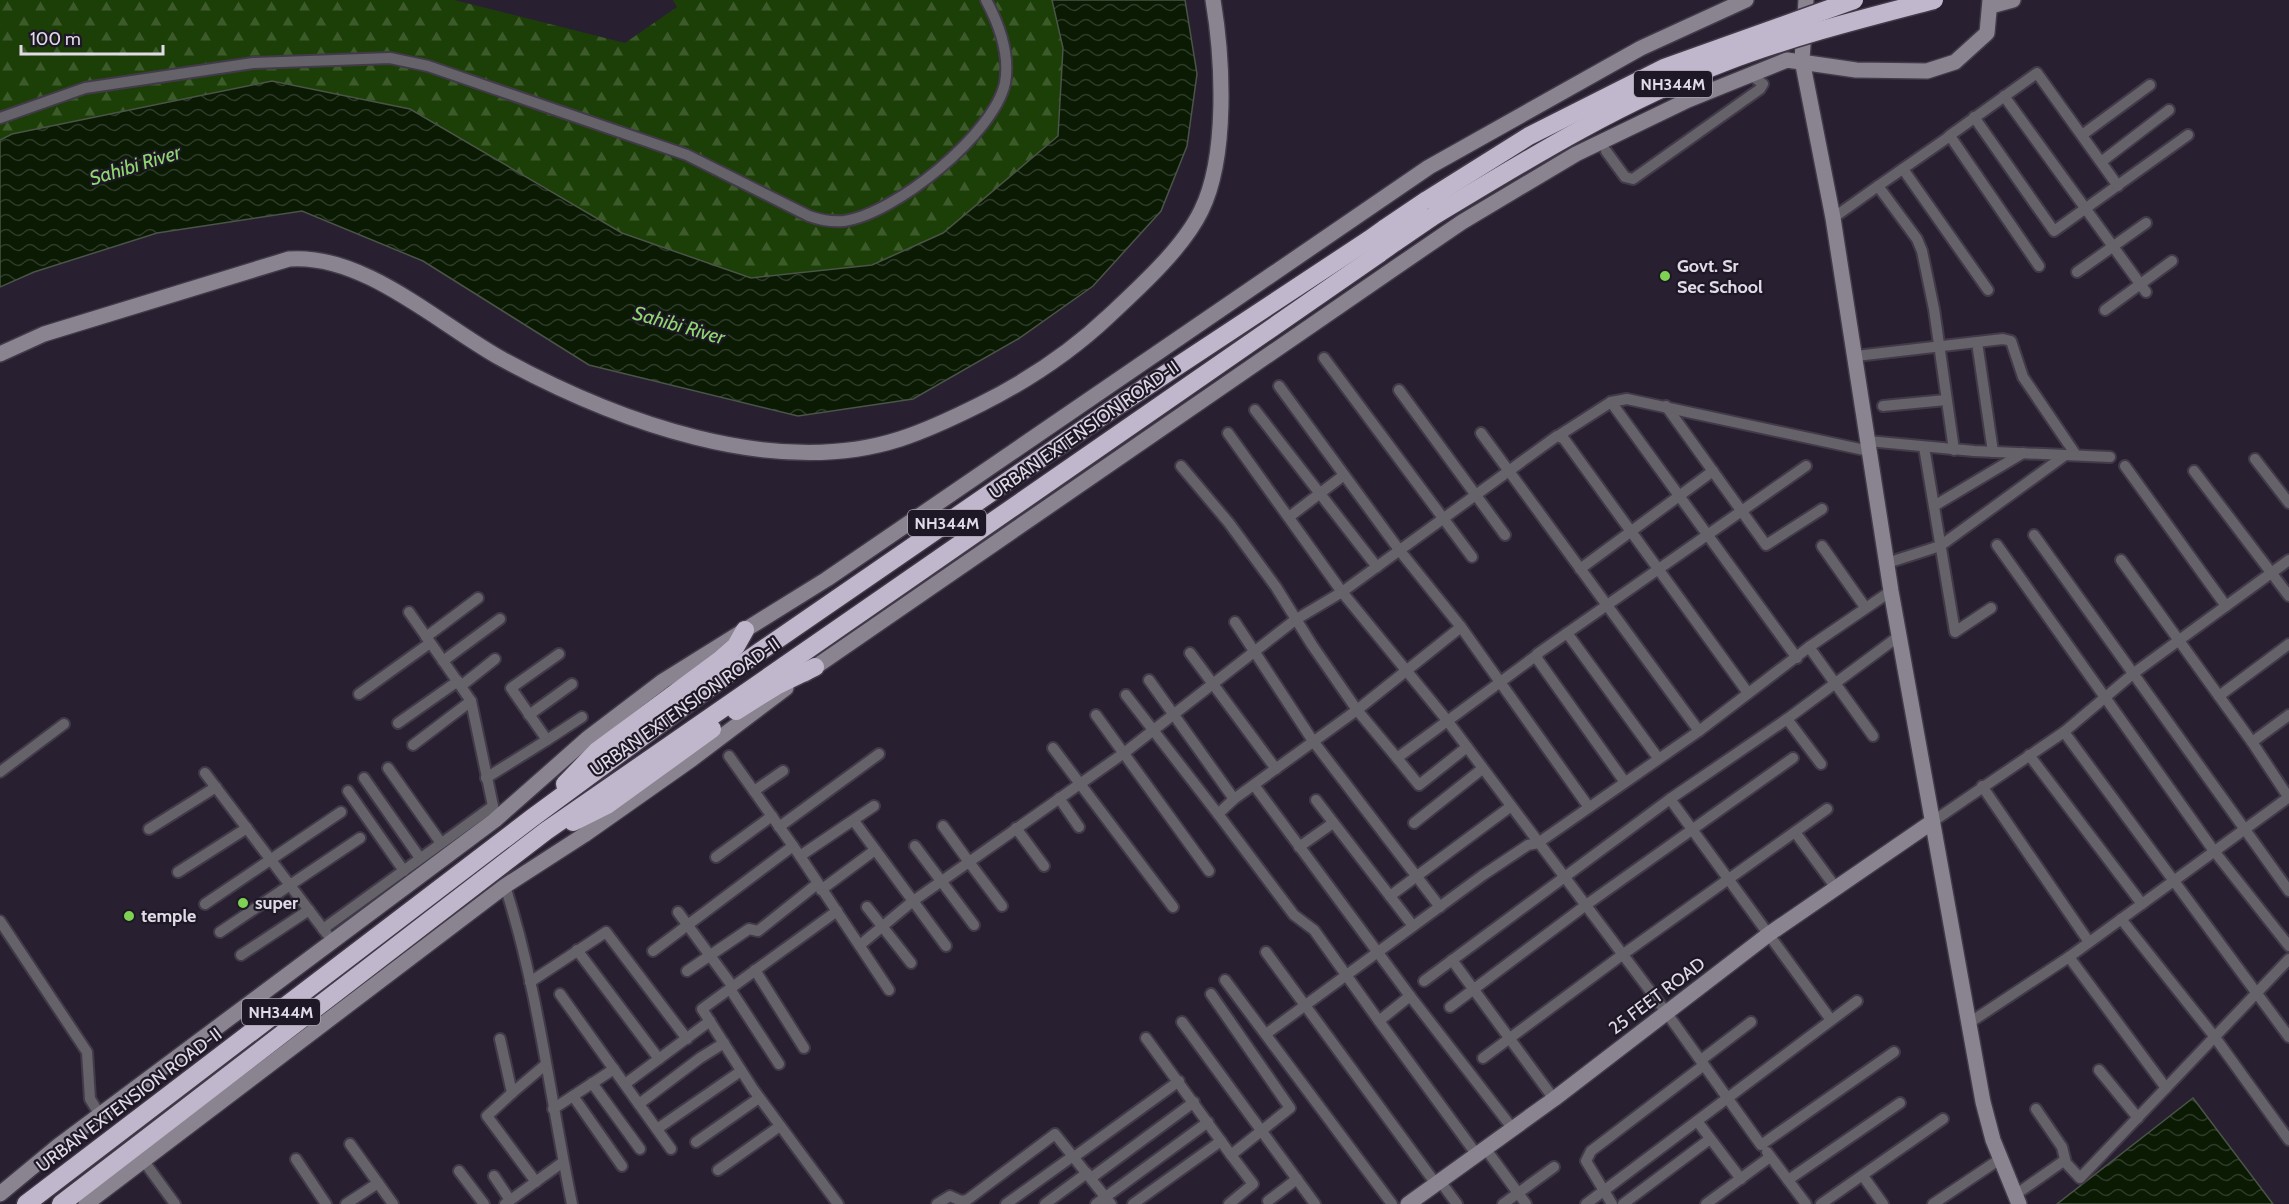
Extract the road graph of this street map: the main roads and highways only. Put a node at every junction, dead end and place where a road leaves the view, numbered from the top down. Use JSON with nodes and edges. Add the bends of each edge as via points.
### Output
{"nodes":[{"id":1,"x":1854,"y":0,"type":"edge"},
{"id":2,"x":1934,"y":0,"type":"edge"},
{"id":3,"x":1430,"y":209,"type":"junction"},
{"id":4,"x":1382,"y":241,"type":"junction"},
{"id":5,"x":745,"y":630,"type":"road end"},
{"id":6,"x":815,"y":667,"type":"road end"},
{"id":7,"x":560,"y":797,"type":"junction"},
{"id":8,"x":546,"y":831,"type":"junction"},
{"id":9,"x":27,"y":1203,"type":"edge"},
{"id":10,"x":61,"y":1204,"type":"edge"}],
"edges":[{"from":1,"to":3,"type":"highway","name":"URBAN EXTENSION ROAD-II","number":"NH344M","bridge":true,"via":[[1664,68],[1529,136]]},
{"from":2,"to":3,"type":"highway","name":"URBAN EXTENSION ROAD-II","number":"NH344M","bridge":true,"via":[[1726,62],[1543,149]]},
{"from":3,"to":4,"type":"highway","name":"URBAN EXTENSION ROAD-II","number":"NH344M"},
{"from":4,"to":7,"type":"highway","name":"URBAN EXTENSION ROAD-II","number":"NH344M","via":[[1112,410],[736,668]]},
{"from":4,"to":8,"type":"highway","name":"URBAN EXTENSION ROAD-II","number":"NH344M"},
{"from":5,"to":7,"type":"highway","via":[[736,646],[720,660],[597,751],[566,783]]},
{"from":6,"to":8,"type":"highway","via":[[742,706],[607,805],[575,822]]},
{"from":7,"to":9,"type":"highway","name":"URBAN EXTENSION ROAD-II","number":"NH344M"},
{"from":8,"to":10,"type":"highway","name":"URBAN EXTENSION ROAD-II","number":"NH344M"}]}
